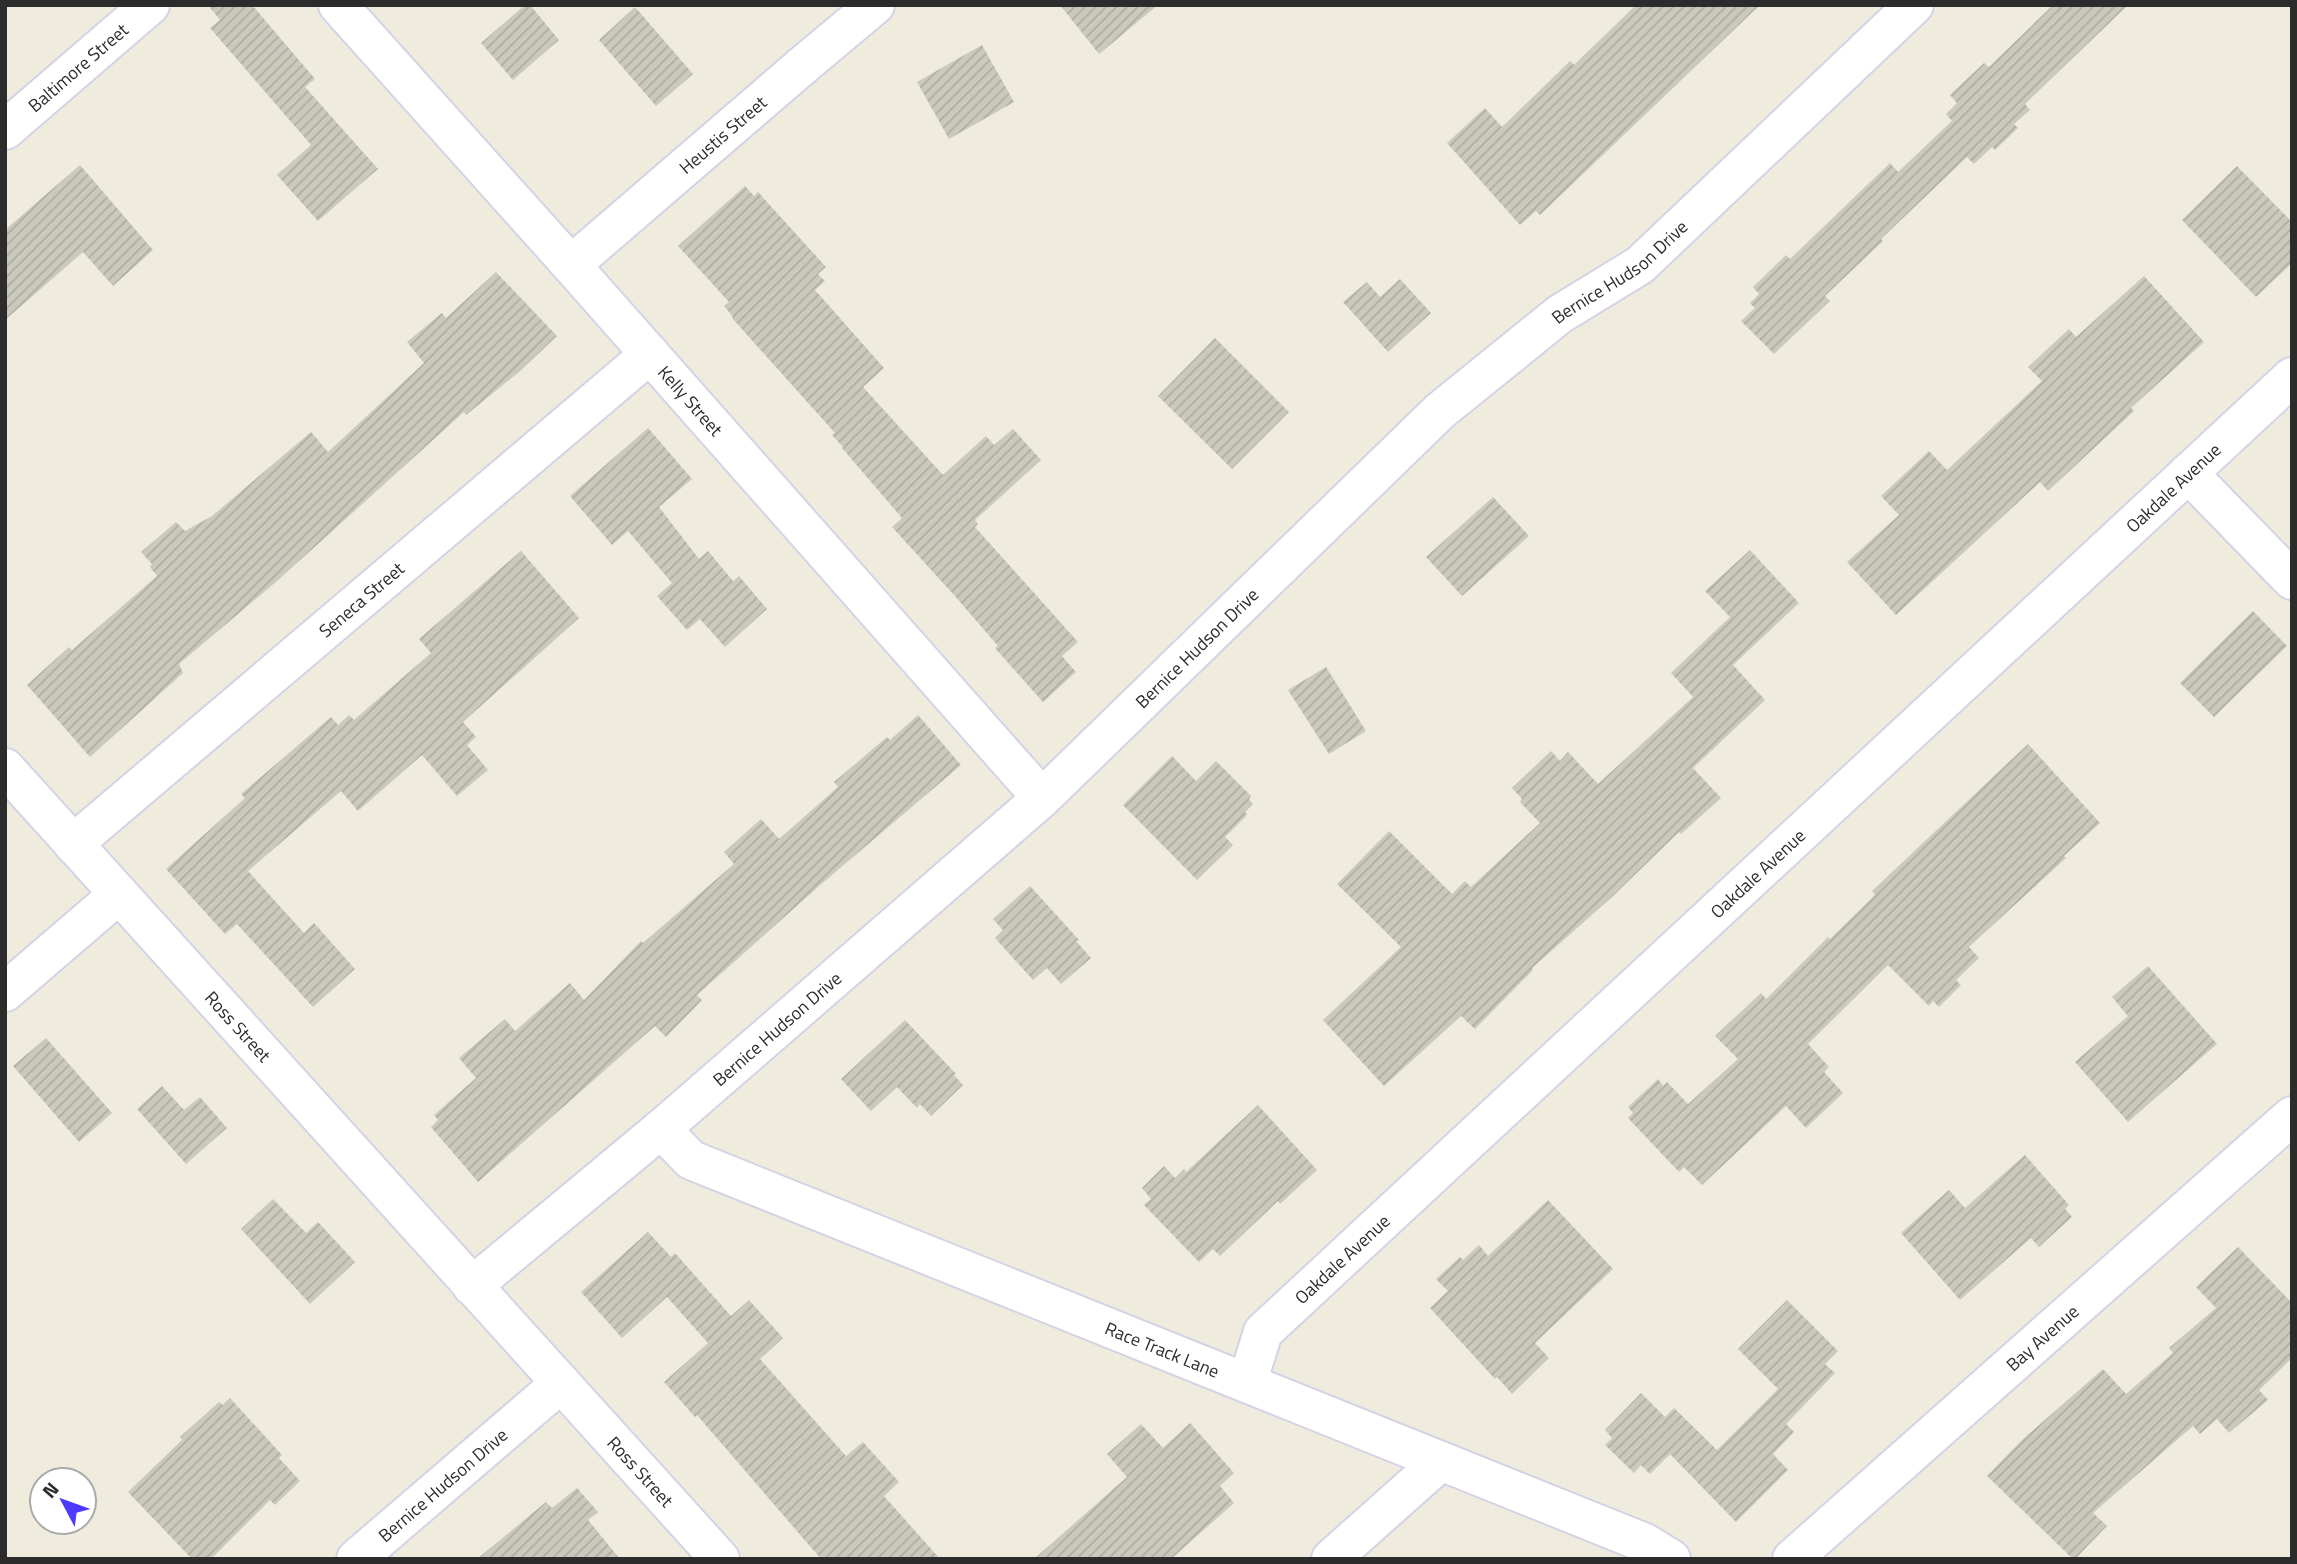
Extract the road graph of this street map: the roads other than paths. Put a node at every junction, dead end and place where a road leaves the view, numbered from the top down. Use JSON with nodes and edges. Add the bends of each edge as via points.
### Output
{"nodes":[{"id":1,"x":150,"y":5,"type":"edge"},
{"id":2,"x":338,"y":5,"type":"edge"},
{"id":3,"x":875,"y":5,"type":"edge"},
{"id":4,"x":1914,"y":5,"type":"edge"},
{"id":5,"x":5,"y":130,"type":"edge"},
{"id":6,"x":571,"y":265,"type":"junction"},
{"id":7,"x":650,"y":354,"type":"junction"},
{"id":8,"x":2292,"y":377,"type":"edge"},
{"id":9,"x":2188,"y":473,"type":"junction"},
{"id":10,"x":2292,"y":580,"type":"edge"},
{"id":11,"x":5,"y":768,"type":"edge"},
{"id":12,"x":1042,"y":798,"type":"junction"},
{"id":13,"x":73,"y":844,"type":"junction"},
{"id":14,"x":119,"y":894,"type":"junction"},
{"id":15,"x":5,"y":992,"type":"edge"},
{"id":16,"x":2292,"y":1115,"type":"edge"},
{"id":17,"x":661,"y":1129,"type":"junction"},
{"id":18,"x":472,"y":1286,"type":"junction"},
{"id":19,"x":561,"y":1383,"type":"junction"},
{"id":20,"x":1247,"y":1383,"type":"junction"},
{"id":21,"x":1441,"y":1461,"type":"junction"},
{"id":22,"x":356,"y":1559,"type":"edge"},
{"id":23,"x":720,"y":1559,"type":"edge"},
{"id":24,"x":1331,"y":1559,"type":"edge"},
{"id":25,"x":1671,"y":1559,"type":"edge"},
{"id":26,"x":1792,"y":1559,"type":"edge"}],
"edges":[{"from":1,"to":5,"type":"street","name":"Baltimore Street"},
{"from":2,"to":6,"type":"street","name":"Kelly Street"},
{"from":3,"to":6,"type":"street","name":"Heustis Street"},
{"from":4,"to":12,"type":"street","name":"Bernice Hudson Drive","via":[[1640,265],[1560,314],[1440,411]]},
{"from":6,"to":7,"type":"street","name":"Kelly Street"},
{"from":7,"to":12,"type":"street","name":"Kelly Street"},
{"from":7,"to":13,"type":"street","name":"Seneca Street"},
{"from":8,"to":9,"type":"street","name":"Oakdale Avenue"},
{"from":9,"to":10,"type":"street"},
{"from":9,"to":20,"type":"street","name":"Oakdale Avenue","via":[[1263,1332]]},
{"from":11,"to":13,"type":"street","name":"Ross Street"},
{"from":12,"to":17,"type":"street","name":"Bernice Hudson Drive"},
{"from":13,"to":14,"type":"street","name":"Ross Street"},
{"from":14,"to":15,"type":"street"},
{"from":14,"to":18,"type":"street","name":"Ross Street"},
{"from":16,"to":26,"type":"street","name":"Bay Avenue"},
{"from":17,"to":18,"type":"street","name":"Bernice Hudson Drive"},
{"from":17,"to":20,"type":"street","name":"Race Track Lane","via":[[691,1160]]},
{"from":18,"to":19,"type":"street","name":"Ross Street"},
{"from":19,"to":22,"type":"street","name":"Bernice Hudson Drive"},
{"from":19,"to":23,"type":"street","name":"Ross Street"},
{"from":20,"to":21,"type":"street","name":"Race Track Lane"},
{"from":21,"to":24,"type":"street"},
{"from":21,"to":25,"type":"street","name":"Race Track Lane","via":[[1645,1543]]}]}
